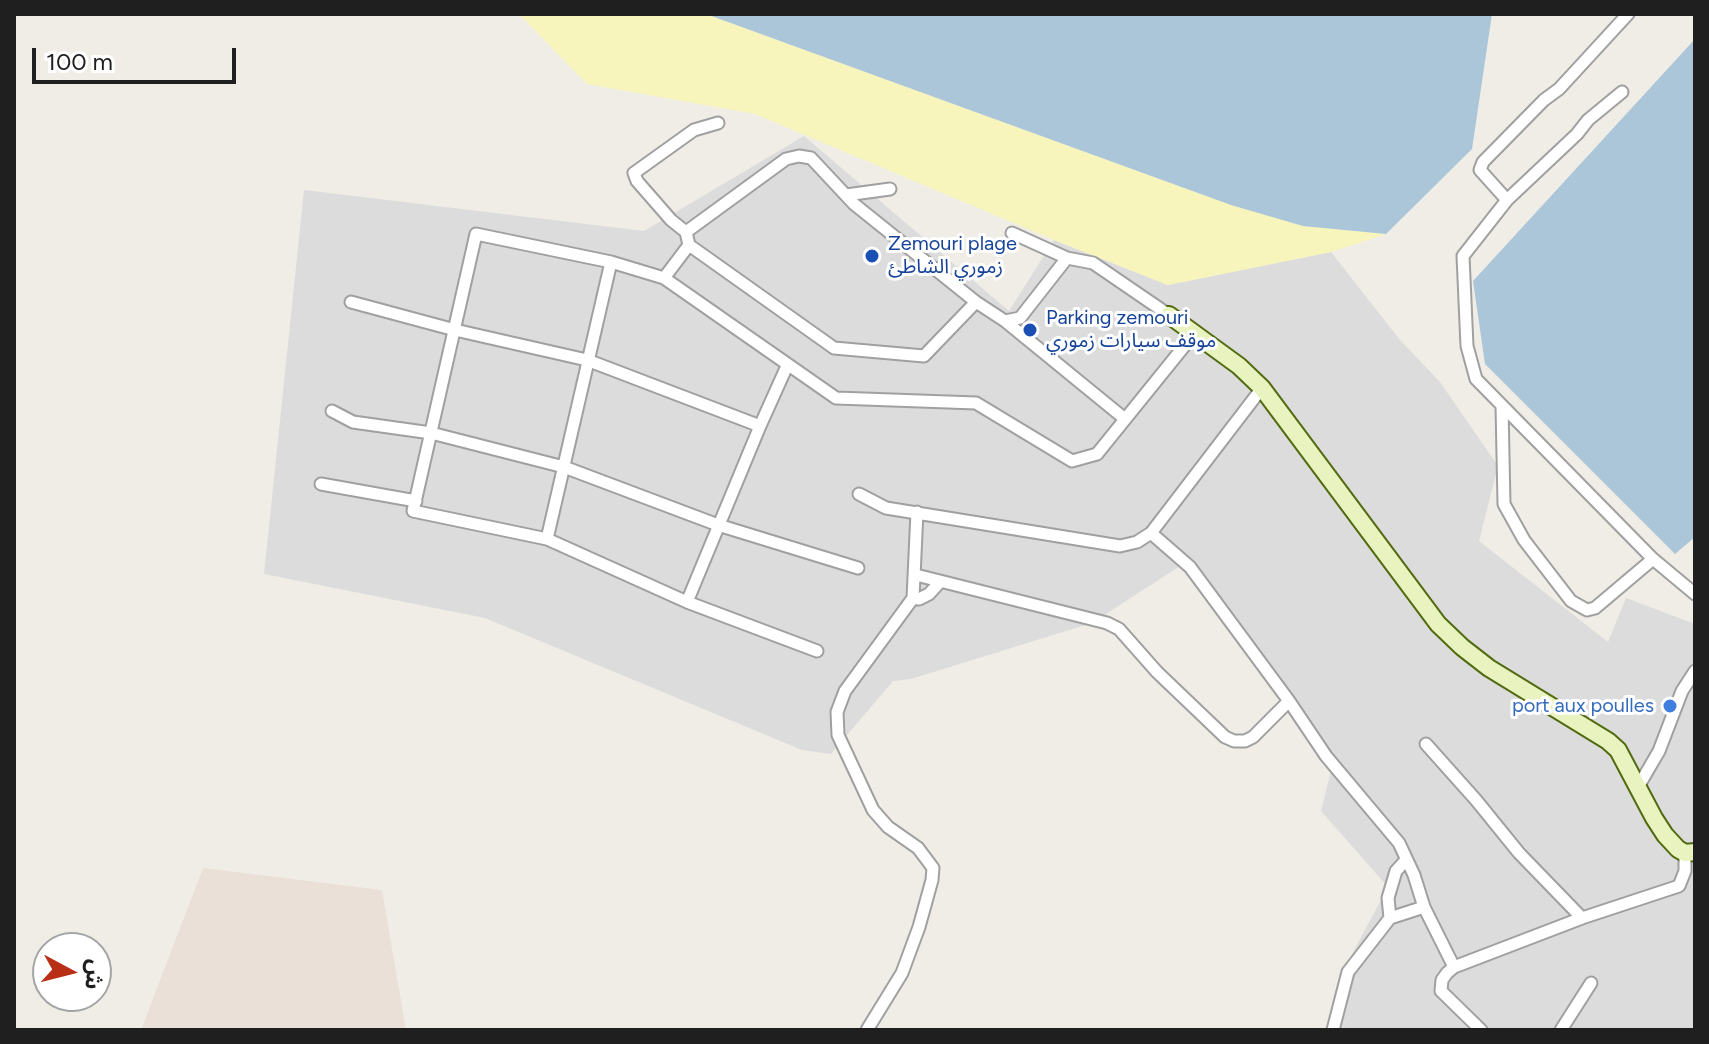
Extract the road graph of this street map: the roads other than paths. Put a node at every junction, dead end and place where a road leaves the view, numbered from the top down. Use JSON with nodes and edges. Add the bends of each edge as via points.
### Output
{"nodes":[{"id":1,"x":1628,"y":14,"type":"edge"},
{"id":2,"x":1622,"y":92,"type":"dead end"},
{"id":3,"x":718,"y":123,"type":"dead end"},
{"id":4,"x":890,"y":189,"type":"dead end"},
{"id":5,"x":846,"y":195,"type":"junction"},
{"id":6,"x":1507,"y":200,"type":"junction"},
{"id":7,"x":686,"y":232,"type":"junction"},
{"id":8,"x":1012,"y":233,"type":"dead end"},
{"id":9,"x":689,"y":245,"type":"junction"},
{"id":10,"x":1067,"y":258,"type":"junction"},
{"id":11,"x":611,"y":262,"type":"junction"},
{"id":12,"x":664,"y":278,"type":"junction"},
{"id":13,"x":351,"y":302,"type":"dead end"},
{"id":14,"x":976,"y":302,"type":"junction"},
{"id":15,"x":1169,"y":315,"type":"joint"},
{"id":16,"x":1005,"y":321,"type":"junction"},
{"id":17,"x":455,"y":330,"type":"junction"},
{"id":18,"x":1194,"y":334,"type":"junction"},
{"id":19,"x":587,"y":360,"type":"junction"},
{"id":20,"x":787,"y":366,"type":"junction"},
{"id":21,"x":1262,"y":388,"type":"junction"},
{"id":22,"x":1502,"y":406,"type":"junction"},
{"id":23,"x":332,"y":411,"type":"dead end"},
{"id":24,"x":1125,"y":419,"type":"junction"},
{"id":25,"x":760,"y":426,"type":"junction"},
{"id":26,"x":431,"y":433,"type":"junction"},
{"id":27,"x":564,"y":467,"type":"junction"},
{"id":28,"x":321,"y":484,"type":"dead end"},
{"id":29,"x":859,"y":494,"type":"dead end"},
{"id":30,"x":416,"y":501,"type":"junction"},
{"id":31,"x":917,"y":512,"type":"junction"},
{"id":32,"x":718,"y":525,"type":"junction"},
{"id":33,"x":1151,"y":533,"type":"junction"},
{"id":34,"x":547,"y":539,"type":"junction"},
{"id":35,"x":1653,"y":559,"type":"junction"},
{"id":36,"x":858,"y":568,"type":"dead end"},
{"id":37,"x":916,"y":575,"type":"junction"},
{"id":38,"x":939,"y":583,"type":"junction"},
{"id":39,"x":1695,"y":594,"type":"edge"},
{"id":40,"x":913,"y":598,"type":"junction"},
{"id":41,"x":687,"y":602,"type":"junction"},
{"id":42,"x":817,"y":651,"type":"dead end"},
{"id":43,"x":1695,"y":671,"type":"edge"},
{"id":44,"x":1289,"y":701,"type":"junction"},
{"id":45,"x":1426,"y":744,"type":"dead end"},
{"id":46,"x":1638,"y":787,"type":"junction"},
{"id":47,"x":1690,"y":853,"type":"edge"},
{"id":48,"x":1406,"y":860,"type":"junction"},
{"id":49,"x":1424,"y":907,"type":"junction"},
{"id":50,"x":1390,"y":918,"type":"junction"},
{"id":51,"x":1582,"y":918,"type":"junction"},
{"id":52,"x":1454,"y":967,"type":"junction"},
{"id":53,"x":1591,"y":983,"type":"dead end"},
{"id":54,"x":867,"y":1030,"type":"edge"},
{"id":55,"x":1333,"y":1030,"type":"edge"},
{"id":56,"x":1481,"y":1030,"type":"edge"},
{"id":57,"x":1561,"y":1030,"type":"edge"}],
"edges":[{"from":1,"to":6,"type":"street","via":[[1483,162],[1480,170]]},
{"from":2,"to":6,"type":"street"},
{"from":3,"to":7,"type":"street","via":[[694,130],[634,173]]},
{"from":4,"to":5,"type":"street"},
{"from":5,"to":7,"type":"street","via":[[811,158],[786,159]]},
{"from":5,"to":14,"type":"street"},
{"from":6,"to":22,"type":"street","via":[[1463,256],[1467,346],[1476,379]]},
{"from":7,"to":9,"type":"street"},
{"from":8,"to":10,"type":"street"},
{"from":9,"to":12,"type":"street"},
{"from":9,"to":14,"type":"street","via":[[834,348],[924,356]]},
{"from":10,"to":15,"type":"street","via":[[1093,263]]},
{"from":10,"to":16,"type":"street","via":[[1020,318]]},
{"from":11,"to":12,"type":"street"},
{"from":11,"to":17,"type":"street","via":[[476,234]]},
{"from":11,"to":19,"type":"street"},
{"from":12,"to":20,"type":"street"},
{"from":13,"to":17,"type":"street"},
{"from":14,"to":16,"type":"street"},
{"from":15,"to":18,"type":"main road"},
{"from":16,"to":24,"type":"street"},
{"from":17,"to":19,"type":"street"},
{"from":17,"to":26,"type":"street"},
{"from":18,"to":21,"type":"main road"},
{"from":18,"to":24,"type":"street"},
{"from":19,"to":25,"type":"street"},
{"from":19,"to":27,"type":"street"},
{"from":20,"to":24,"type":"street","via":[[836,398],[976,403],[1072,461],[1097,454]]},
{"from":20,"to":25,"type":"street"},
{"from":21,"to":33,"type":"street"},
{"from":21,"to":46,"type":"main road","via":[[1438,624],[1489,668],[1608,741]]},
{"from":22,"to":35,"type":"street"},
{"from":22,"to":35,"type":"street","via":[[1504,504],[1524,540],[1571,601],[1587,610],[1595,608]]},
{"from":23,"to":26,"type":"street","via":[[353,422]]},
{"from":25,"to":32,"type":"street"},
{"from":26,"to":27,"type":"street"},
{"from":26,"to":30,"type":"street"},
{"from":27,"to":32,"type":"street"},
{"from":27,"to":34,"type":"street"},
{"from":28,"to":30,"type":"street"},
{"from":29,"to":31,"type":"street","via":[[886,508]]},
{"from":30,"to":34,"type":"street","via":[[413,511]]},
{"from":31,"to":33,"type":"street","via":[[1120,546]]},
{"from":31,"to":37,"type":"street"},
{"from":32,"to":36,"type":"street"},
{"from":32,"to":41,"type":"street"},
{"from":33,"to":44,"type":"street","via":[[1190,567]]},
{"from":34,"to":41,"type":"street"},
{"from":35,"to":39,"type":"street"},
{"from":37,"to":38,"type":"street"},
{"from":37,"to":40,"type":"street"},
{"from":38,"to":40,"type":"street","via":[[929,594]]},
{"from":38,"to":44,"type":"street","via":[[1119,629],[1157,672],[1234,741],[1253,737]]},
{"from":40,"to":54,"type":"street","via":[[845,691],[837,712],[838,735],[873,810],[933,868],[902,973]]},
{"from":41,"to":42,"type":"street"},
{"from":43,"to":46,"type":"street"},
{"from":44,"to":48,"type":"street","via":[[1326,756],[1399,843]]},
{"from":45,"to":51,"type":"street"},
{"from":46,"to":47,"type":"main road","via":[[1659,826],[1678,849]]},
{"from":47,"to":51,"type":"street","via":[[1679,886]]},
{"from":48,"to":49,"type":"street"},
{"from":48,"to":50,"type":"street","via":[[1396,871],[1388,898]]},
{"from":49,"to":50,"type":"street"},
{"from":49,"to":52,"type":"street"},
{"from":50,"to":55,"type":"street","via":[[1348,972]]},
{"from":51,"to":52,"type":"street"},
{"from":52,"to":56,"type":"street","via":[[1442,980],[1441,991]]},
{"from":53,"to":57,"type":"street"}]}
